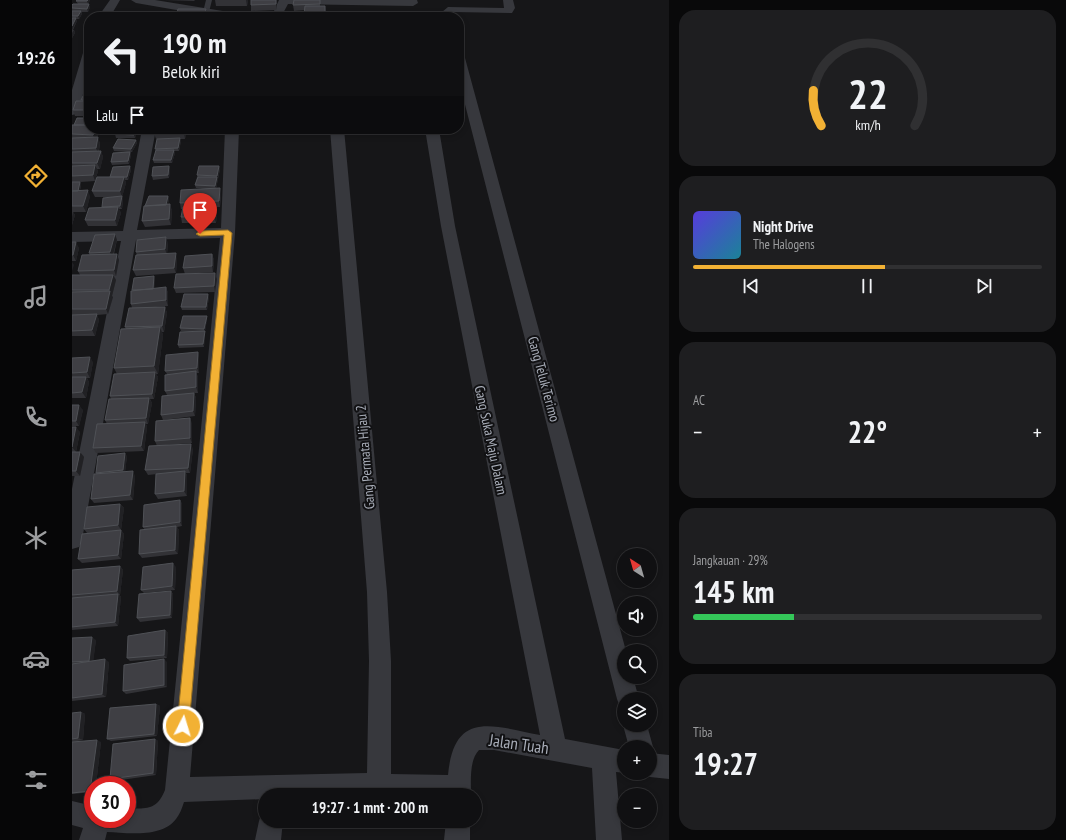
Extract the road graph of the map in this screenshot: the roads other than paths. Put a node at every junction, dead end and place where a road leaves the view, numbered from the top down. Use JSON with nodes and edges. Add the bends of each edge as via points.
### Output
{"nodes":[{"id":1,"x":115,"y":0,"type":"edge"},
{"id":2,"x":136,"y":0,"type":"edge"},
{"id":3,"x":209,"y":0,"type":"edge"},
{"id":4,"x":284,"y":0,"type":"edge"},
{"id":5,"x":508,"y":0,"type":"edge"},
{"id":6,"x":413,"y":2,"type":"edge"},
{"id":7,"x":107,"y":12,"type":"edge"},
{"id":8,"x":171,"y":12,"type":"edge"},
{"id":9,"x":206,"y":12,"type":"joint"},
{"id":10,"x":278,"y":12,"type":"edge"},
{"id":11,"x":414,"y":12,"type":"edge"},
{"id":12,"x":447,"y":12,"type":"edge"},
{"id":13,"x":84,"y":70,"type":"edge"},
{"id":14,"x":464,"y":77,"type":"edge"},
{"id":15,"x":72,"y":111,"type":"edge"},
{"id":16,"x":148,"y":134,"type":"edge"},
{"id":17,"x":232,"y":134,"type":"edge"},
{"id":18,"x":337,"y":134,"type":"edge"},
{"id":19,"x":433,"y":134,"type":"edge"},
{"id":20,"x":228,"y":233,"type":"junction"},
{"id":21,"x":130,"y":236,"type":"junction"},
{"id":22,"x":72,"y":237,"type":"edge"},
{"id":23,"x":72,"y":540,"type":"edge"},
{"id":24,"x":626,"y":692,"type":"edge"},
{"id":25,"x":555,"y":750,"type":"junction"},
{"id":26,"x":614,"y":761,"type":"edge"},
{"id":27,"x":657,"y":766,"type":"edge"},
{"id":28,"x":669,"y":767,"type":"edge"},
{"id":29,"x":379,"y":785,"type":"junction"},
{"id":30,"x":317,"y":788,"type":"edge"},
{"id":31,"x":419,"y":788,"type":"edge"},
{"id":32,"x":459,"y":788,"type":"edge"},
{"id":33,"x":177,"y":790,"type":"junction"},
{"id":34,"x":258,"y":790,"type":"edge"},
{"id":35,"x":72,"y":813,"type":"edge"},
{"id":36,"x":84,"y":816,"type":"edge"},
{"id":37,"x":136,"y":821,"type":"edge"},
{"id":38,"x":95,"y":828,"type":"edge"},
{"id":39,"x":270,"y":828,"type":"edge"},
{"id":40,"x":458,"y":828,"type":"edge"},
{"id":41,"x":92,"y":840,"type":"edge"},
{"id":42,"x":268,"y":840,"type":"edge"},
{"id":43,"x":457,"y":840,"type":"edge"},
{"id":44,"x":609,"y":840,"type":"edge"}],
"edges":[{"from":1,"to":7,"type":"street"},
{"from":2,"to":8,"type":"street"},
{"from":3,"to":9,"type":"lane"},
{"from":4,"to":6,"type":"street","via":[[331,6]]},
{"from":4,"to":10,"type":"street"},
{"from":5,"to":12,"type":"street","via":[[508,11]]},
{"from":6,"to":11,"type":"street"},
{"from":8,"to":9,"type":"street"},
{"from":13,"to":15,"type":"street"},
{"from":14,"to":24,"type":"street","name":"Gang Teluk Terimo"},
{"from":16,"to":21,"type":"street"},
{"from":17,"to":20,"type":"street"},
{"from":18,"to":29,"type":"street","name":"Gang Permata Hijau 2","via":[[377,592],[380,661]]},
{"from":19,"to":25,"type":"street","name":"Gang Suka Maju Dalam","via":[[448,226]]},
{"from":20,"to":21,"type":"street"},
{"from":20,"to":33,"type":"street"},
{"from":21,"to":22,"type":"street"},
{"from":21,"to":23,"type":"street"},
{"from":25,"to":26,"type":"street","name":"Jalan Tuah"},
{"from":25,"to":32,"type":"street","name":"Jalan Tuah","via":[[494,738],[475,739],[467,743],[462,754]]},
{"from":26,"to":44,"type":"street"},
{"from":27,"to":28,"type":"street"},
{"from":29,"to":30,"type":"street"},
{"from":29,"to":31,"type":"street"},
{"from":33,"to":34,"type":"street"},
{"from":33,"to":37,"type":"street","via":[[167,812],[157,819]]},
{"from":35,"to":36,"type":"street"},
{"from":38,"to":41,"type":"street"},
{"from":39,"to":42,"type":"street"},
{"from":40,"to":43,"type":"street"}]}
